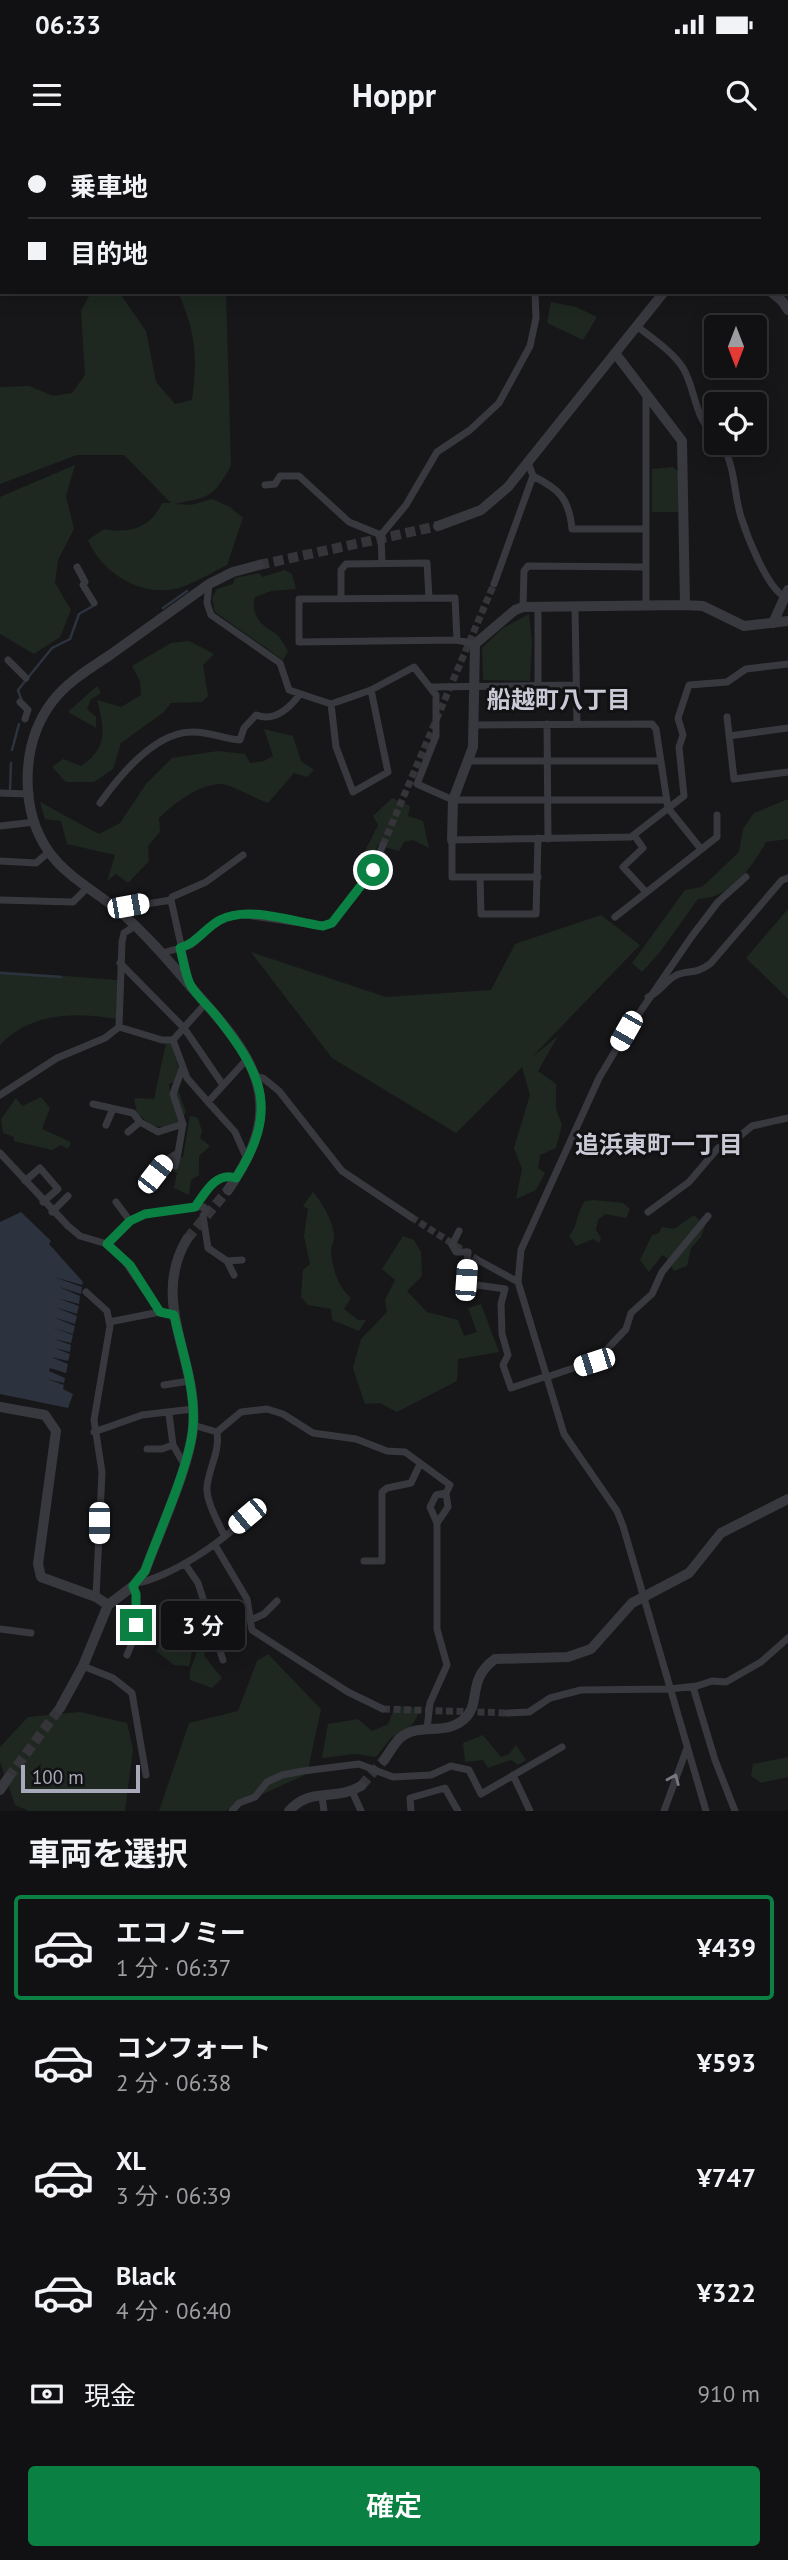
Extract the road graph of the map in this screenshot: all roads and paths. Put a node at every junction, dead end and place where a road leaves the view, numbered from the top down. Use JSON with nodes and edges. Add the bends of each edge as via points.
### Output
{"nodes":[{"id":1,"x":535,"y":294,"type":"edge"},
{"id":2,"x":663,"y":294,"type":"edge"},
{"id":3,"x":774,"y":294,"type":"edge"},
{"id":4,"x":788,"y":310,"type":"edge"},
{"id":5,"x":638,"y":327,"type":"junction"},
{"id":6,"x":615,"y":353,"type":"junction"},
{"id":7,"x":646,"y":392,"type":"junction"},
{"id":8,"x":704,"y":421,"type":"edge"},
{"id":9,"x":727,"y":455,"type":"edge"},
{"id":10,"x":528,"y":462,"type":"junction"},
{"id":11,"x":533,"y":476,"type":"junction"},
{"id":12,"x":265,"y":485,"type":"dead end"},
{"id":13,"x":438,"y":526,"type":"tunnel mouth"},
{"id":14,"x":645,"y":529,"type":"junction"},
{"id":15,"x":381,"y":535,"type":"junction"},
{"id":16,"x":382,"y":564,"type":"junction"},
{"id":17,"x":259,"y":565,"type":"tunnel mouth"},
{"id":18,"x":645,"y":567,"type":"junction"},
{"id":19,"x":77,"y":568,"type":"dead end"},
{"id":20,"x":209,"y":584,"type":"junction"},
{"id":21,"x":494,"y":584,"type":"tunnel mouth"},
{"id":22,"x":786,"y":593,"type":"edge"},
{"id":23,"x":429,"y":598,"type":"junction"},
{"id":24,"x":341,"y":599,"type":"junction"},
{"id":25,"x":94,"y":603,"type":"dead end"},
{"id":26,"x":685,"y":605,"type":"junction"},
{"id":27,"x":646,"y":606,"type":"junction"},
{"id":28,"x":523,"y":607,"type":"junction"},
{"id":29,"x":538,"y":607,"type":"junction"},
{"id":30,"x":575,"y":607,"type":"junction"},
{"id":31,"x":788,"y":621,"type":"edge"},
{"id":32,"x":773,"y":623,"type":"junction"},
{"id":33,"x":457,"y":640,"type":"junction"},
{"id":34,"x":475,"y":644,"type":"junction"},
{"id":35,"x":8,"y":660,"type":"dead end"},
{"id":36,"x":788,"y":664,"type":"edge"},
{"id":37,"x":26,"y":678,"type":"dead end"},
{"id":38,"x":538,"y":685,"type":"junction"},
{"id":39,"x":576,"y":685,"type":"junction"},
{"id":40,"x":474,"y":686,"type":"junction"},
{"id":41,"x":432,"y":687,"type":"junction"},
{"id":42,"x":371,"y":690,"type":"junction"},
{"id":43,"x":300,"y":694,"type":"junction"},
{"id":44,"x":20,"y":702,"type":"dead end"},
{"id":45,"x":331,"y":704,"type":"junction"},
{"id":46,"x":727,"y":717,"type":"dead end"},
{"id":47,"x":25,"y":719,"type":"dead end"},
{"id":48,"x":547,"y":724,"type":"junction"},
{"id":49,"x":577,"y":724,"type":"junction"},
{"id":50,"x":474,"y":725,"type":"junction"},
{"id":51,"x":788,"y":728,"type":"edge"},
{"id":52,"x":729,"y":736,"type":"junction"},
{"id":53,"x":468,"y":761,"type":"junction"},
{"id":54,"x":660,"y":761,"type":"junction"},
{"id":55,"x":548,"y":762,"type":"junction"},
{"id":56,"x":788,"y":772,"type":"edge"},
{"id":57,"x":0,"y":793,"type":"edge"},
{"id":58,"x":30,"y":794,"type":"junction"},
{"id":59,"x":453,"y":800,"type":"junction"},
{"id":60,"x":548,"y":801,"type":"junction"},
{"id":61,"x":100,"y":803,"type":"dead end"},
{"id":62,"x":667,"y":804,"type":"junction"},
{"id":63,"x":717,"y":816,"type":"dead end"},
{"id":64,"x":35,"y":821,"type":"junction"},
{"id":65,"x":0,"y":826,"type":"edge"},
{"id":66,"x":634,"y":835,"type":"junction"},
{"id":67,"x":538,"y":838,"type":"junction"},
{"id":68,"x":548,"y":839,"type":"junction"},
{"id":69,"x":452,"y":840,"type":"junction"},
{"id":70,"x":383,"y":845,"type":"tunnel mouth"},
{"id":71,"x":701,"y":849,"type":"junction"},
{"id":72,"x":49,"y":852,"type":"junction"},
{"id":73,"x":243,"y":855,"type":"dead end"},
{"id":74,"x":0,"y":861,"type":"edge"},
{"id":75,"x":480,"y":877,"type":"junction"},
{"id":76,"x":538,"y":877,"type":"junction"},
{"id":77,"x":746,"y":877,"type":"dead end"},
{"id":78,"x":788,"y":878,"type":"edge"},
{"id":79,"x":87,"y":888,"type":"junction"},
{"id":80,"x":645,"y":891,"type":"junction"},
{"id":81,"x":0,"y":900,"type":"edge"},
{"id":82,"x":171,"y":901,"type":"junction"},
{"id":83,"x":116,"y":909,"type":"junction"},
{"id":84,"x":615,"y":917,"type":"dead end"},
{"id":85,"x":135,"y":926,"type":"junction"},
{"id":86,"x":180,"y":948,"type":"junction"},
{"id":87,"x":162,"y":953,"type":"junction"},
{"id":88,"x":120,"y":963,"type":"junction"},
{"id":89,"x":190,"y":985,"type":"junction"},
{"id":90,"x":648,"y":998,"type":"junction"},
{"id":91,"x":206,"y":1003,"type":"junction"},
{"id":92,"x":119,"y":1027,"type":"junction"},
{"id":93,"x":184,"y":1028,"type":"junction"},
{"id":94,"x":173,"y":1040,"type":"junction"},
{"id":95,"x":248,"y":1058,"type":"junction"},
{"id":96,"x":182,"y":1069,"type":"junction"},
{"id":97,"x":256,"y":1076,"type":"junction"},
{"id":98,"x":223,"y":1085,"type":"junction"},
{"id":99,"x":0,"y":1095,"type":"edge"},
{"id":100,"x":208,"y":1102,"type":"junction"},
{"id":101,"x":93,"y":1104,"type":"dead end"},
{"id":102,"x":112,"y":1111,"type":"junction"},
{"id":103,"x":788,"y":1118,"type":"edge"},
{"id":104,"x":140,"y":1122,"type":"junction"},
{"id":105,"x":183,"y":1124,"type":"junction"},
{"id":106,"x":106,"y":1125,"type":"dead end"},
{"id":107,"x":128,"y":1132,"type":"dead end"},
{"id":108,"x":0,"y":1153,"type":"edge"},
{"id":109,"x":178,"y":1153,"type":"junction"},
{"id":110,"x":247,"y":1160,"type":"junction"},
{"id":111,"x":175,"y":1166,"type":"dead end"},
{"id":112,"x":155,"y":1174,"type":"dead end"},
{"id":113,"x":236,"y":1178,"type":"junction"},
{"id":114,"x":25,"y":1181,"type":"junction"},
{"id":115,"x":228,"y":1190,"type":"tunnel mouth"},
{"id":116,"x":68,"y":1196,"type":"dead end"},
{"id":117,"x":43,"y":1202,"type":"junction"},
{"id":118,"x":116,"y":1202,"type":"dead end"},
{"id":119,"x":195,"y":1207,"type":"junction"},
{"id":120,"x":52,"y":1212,"type":"junction"},
{"id":121,"x":648,"y":1212,"type":"dead end"},
{"id":122,"x":708,"y":1216,"type":"dead end"},
{"id":123,"x":411,"y":1217,"type":"tunnel mouth"},
{"id":124,"x":130,"y":1221,"type":"junction"},
{"id":125,"x":459,"y":1231,"type":"dead end"},
{"id":126,"x":187,"y":1239,"type":"tunnel mouth"},
{"id":127,"x":107,"y":1244,"type":"junction"},
{"id":128,"x":242,"y":1260,"type":"dead end"},
{"id":129,"x":478,"y":1260,"type":"tunnel mouth"},
{"id":130,"x":227,"y":1261,"type":"junction"},
{"id":131,"x":234,"y":1275,"type":"dead end"},
{"id":132,"x":517,"y":1282,"type":"junction"},
{"id":133,"x":86,"y":1292,"type":"dead end"},
{"id":134,"x":160,"y":1312,"type":"junction"},
{"id":135,"x":174,"y":1315,"type":"junction"},
{"id":136,"x":109,"y":1322,"type":"junction"},
{"id":137,"x":547,"y":1376,"type":"junction"},
{"id":138,"x":189,"y":1381,"type":"junction"},
{"id":139,"x":164,"y":1385,"type":"dead end"},
{"id":140,"x":0,"y":1407,"type":"edge"},
{"id":141,"x":193,"y":1409,"type":"junction"},
{"id":142,"x":169,"y":1414,"type":"junction"},
{"id":143,"x":193,"y":1425,"type":"junction"},
{"id":144,"x":94,"y":1432,"type":"junction"},
{"id":145,"x":217,"y":1432,"type":"junction"},
{"id":146,"x":173,"y":1445,"type":"junction"},
{"id":147,"x":147,"y":1449,"type":"dead end"},
{"id":148,"x":184,"y":1464,"type":"junction"},
{"id":149,"x":420,"y":1464,"type":"junction"},
{"id":150,"x":446,"y":1493,"type":"junction"},
{"id":151,"x":788,"y":1499,"type":"edge"},
{"id":152,"x":264,"y":1511,"type":"dead end"},
{"id":153,"x":437,"y":1523,"type":"junction"},
{"id":154,"x":224,"y":1535,"type":"junction"},
{"id":155,"x":215,"y":1545,"type":"junction"},
{"id":156,"x":364,"y":1560,"type":"dead end"},
{"id":157,"x":185,"y":1564,"type":"junction"},
{"id":158,"x":134,"y":1585,"type":"junction"},
{"id":159,"x":643,"y":1595,"type":"junction"},
{"id":160,"x":96,"y":1597,"type":"junction"},
{"id":161,"x":277,"y":1601,"type":"dead end"},
{"id":162,"x":108,"y":1605,"type":"junction"},
{"id":163,"x":251,"y":1620,"type":"junction"},
{"id":164,"x":0,"y":1629,"type":"edge"},
{"id":165,"x":31,"y":1633,"type":"dead end"},
{"id":166,"x":788,"y":1638,"type":"edge"},
{"id":167,"x":127,"y":1655,"type":"dead end"},
{"id":168,"x":223,"y":1660,"type":"dead end"},
{"id":169,"x":83,"y":1666,"type":"junction"},
{"id":170,"x":693,"y":1687,"type":"junction"},
{"id":171,"x":669,"y":1689,"type":"junction"},
{"id":172,"x":60,"y":1708,"type":"tunnel mouth"},
{"id":173,"x":383,"y":1709,"type":"tunnel mouth"},
{"id":174,"x":509,"y":1713,"type":"tunnel mouth"},
{"id":175,"x":428,"y":1729,"type":"junction"},
{"id":176,"x":562,"y":1746,"type":"dead end"},
{"id":177,"x":687,"y":1748,"type":"junction"},
{"id":178,"x":384,"y":1760,"type":"tunnel mouth"},
{"id":179,"x":146,"y":1775,"type":"dead end"},
{"id":180,"x":513,"y":1775,"type":"junction"},
{"id":181,"x":8,"y":1778,"type":"tunnel mouth"},
{"id":182,"x":357,"y":1788,"type":"joint"},
{"id":183,"x":0,"y":1790,"type":"edge"},
{"id":184,"x":322,"y":1796,"type":"junction"},
{"id":185,"x":232,"y":1811,"type":"edge"},
{"id":186,"x":289,"y":1811,"type":"edge"},
{"id":187,"x":324,"y":1811,"type":"edge"},
{"id":188,"x":361,"y":1811,"type":"edge"},
{"id":189,"x":411,"y":1811,"type":"edge"},
{"id":190,"x":458,"y":1811,"type":"edge"},
{"id":191,"x":530,"y":1811,"type":"edge"},
{"id":192,"x":664,"y":1811,"type":"edge"},
{"id":193,"x":706,"y":1811,"type":"edge"},
{"id":194,"x":735,"y":1811,"type":"edge"}],
"edges":[{"from":1,"to":15,"type":"street","via":[[530,346],[499,403],[437,452],[406,505]]},
{"from":2,"to":5,"type":"street"},
{"from":3,"to":4,"type":"street"},
{"from":5,"to":6,"type":"street"},
{"from":5,"to":8,"type":"street","via":[[670,352],[682,368]]},
{"from":6,"to":7,"type":"street"},
{"from":6,"to":10,"type":"street"},
{"from":7,"to":14,"type":"street"},
{"from":7,"to":26,"type":"street","via":[[678,433],[684,452]]},
{"from":9,"to":22,"type":"street","via":[[748,534],[777,594]]},
{"from":10,"to":11,"type":"street"},
{"from":10,"to":13,"type":"street","via":[[481,510]]},
{"from":11,"to":14,"type":"street","via":[[555,486],[570,511],[572,529]]},
{"from":11,"to":21,"type":"street"},
{"from":12,"to":15,"type":"street","via":[[275,484],[280,476],[299,476],[349,522]]},
{"from":14,"to":18,"type":"street"},
{"from":15,"to":16,"type":"street"},
{"from":16,"to":23,"type":"street","via":[[428,564]]},
{"from":16,"to":24,"type":"street","via":[[346,564],[341,570]]},
{"from":17,"to":20,"type":"street"},
{"from":18,"to":27,"type":"street"},
{"from":18,"to":28,"type":"street","via":[[528,566]]},
{"from":19,"to":25,"type":"street"},
{"from":20,"to":43,"type":"street","via":[[211,615],[280,663],[289,690]]},
{"from":20,"to":58,"type":"street","via":[[61,692],[39,724],[30,749]]},
{"from":22,"to":32,"type":"street"},
{"from":23,"to":24,"type":"street"},
{"from":23,"to":33,"type":"street","via":[[455,598]]},
{"from":24,"to":33,"type":"street","via":[[299,599],[299,642]]},
{"from":26,"to":27,"type":"street"},
{"from":26,"to":32,"type":"street","via":[[702,606],[744,626]]},
{"from":27,"to":30,"type":"street"},
{"from":28,"to":29,"type":"street"},
{"from":28,"to":34,"type":"street"},
{"from":29,"to":30,"type":"street"},
{"from":29,"to":38,"type":"street"},
{"from":30,"to":39,"type":"street"},
{"from":31,"to":32,"type":"street"},
{"from":33,"to":34,"type":"street"},
{"from":34,"to":40,"type":"street"},
{"from":35,"to":37,"type":"street"},
{"from":36,"to":62,"type":"street","via":[[746,669],[727,682],[689,685],[678,718],[683,735],[679,747],[684,796]]},
{"from":38,"to":39,"type":"street"},
{"from":38,"to":40,"type":"street"},
{"from":39,"to":49,"type":"street"},
{"from":40,"to":41,"type":"street"},
{"from":40,"to":50,"type":"street"},
{"from":41,"to":42,"type":"street","via":[[414,667]]},
{"from":41,"to":59,"type":"street","via":[[436,736],[417,784]]},
{"from":42,"to":45,"type":"street"},
{"from":42,"to":45,"type":"street","via":[[388,772],[353,792],[336,747]]},
{"from":43,"to":45,"type":"street"},
{"from":43,"to":61,"type":"street","via":[[279,714],[256,715],[240,740],[176,733],[144,754]]},
{"from":44,"to":47,"type":"street","via":[[29,710]]},
{"from":46,"to":52,"type":"street"},
{"from":48,"to":49,"type":"street"},
{"from":48,"to":50,"type":"street"},
{"from":48,"to":55,"type":"street"},
{"from":49,"to":54,"type":"street","via":[[652,724]]},
{"from":50,"to":53,"type":"street"},
{"from":51,"to":52,"type":"street"},
{"from":52,"to":56,"type":"street","via":[[734,779]]},
{"from":53,"to":55,"type":"street"},
{"from":53,"to":59,"type":"street"},
{"from":54,"to":55,"type":"street"},
{"from":54,"to":62,"type":"street"},
{"from":55,"to":60,"type":"street"},
{"from":57,"to":58,"type":"street"},
{"from":58,"to":64,"type":"street"},
{"from":59,"to":60,"type":"street"},
{"from":59,"to":69,"type":"street"},
{"from":60,"to":62,"type":"street"},
{"from":60,"to":68,"type":"street"},
{"from":62,"to":66,"type":"street"},
{"from":62,"to":71,"type":"street"},
{"from":63,"to":71,"type":"street","via":[[717,837]]},
{"from":64,"to":65,"type":"street"},
{"from":64,"to":72,"type":"street"},
{"from":66,"to":68,"type":"street"},
{"from":66,"to":80,"type":"street","via":[[643,848],[623,867]]},
{"from":67,"to":68,"type":"street"},
{"from":67,"to":69,"type":"street"},
{"from":67,"to":76,"type":"street"},
{"from":69,"to":75,"type":"street","via":[[452,877]]},
{"from":70,"to":86,"type":"street","via":[[373,870],[332,923],[323,926],[239,914],[219,920],[191,945]]},
{"from":71,"to":80,"type":"street"},
{"from":72,"to":74,"type":"street","via":[[36,863]]},
{"from":72,"to":79,"type":"street"},
{"from":73,"to":82,"type":"street"},
{"from":75,"to":76,"type":"street"},
{"from":75,"to":76,"type":"street","via":[[481,914],[536,914]]},
{"from":77,"to":90,"type":"street","via":[[718,902]]},
{"from":78,"to":90,"type":"street","via":[[711,963],[699,973],[676,976]]},
{"from":79,"to":81,"type":"street","via":[[73,902]]},
{"from":79,"to":83,"type":"street"},
{"from":80,"to":84,"type":"street"},
{"from":82,"to":83,"type":"street"},
{"from":82,"to":86,"type":"street"},
{"from":83,"to":85,"type":"street"},
{"from":85,"to":87,"type":"street"},
{"from":85,"to":88,"type":"street","via":[[124,933]]},
{"from":86,"to":87,"type":"street"},
{"from":86,"to":89,"type":"street"},
{"from":87,"to":89,"type":"street"},
{"from":88,"to":92,"type":"street"},
{"from":88,"to":93,"type":"street"},
{"from":89,"to":91,"type":"street"},
{"from":90,"to":132,"type":"street","via":[[600,1078],[522,1250]]},
{"from":91,"to":93,"type":"street"},
{"from":91,"to":95,"type":"street"},
{"from":92,"to":94,"type":"street","via":[[162,1041]]},
{"from":92,"to":99,"type":"street","via":[[105,1038],[57,1058]]},
{"from":93,"to":94,"type":"street"},
{"from":93,"to":98,"type":"street"},
{"from":94,"to":96,"type":"street"},
{"from":95,"to":97,"type":"street"},
{"from":95,"to":98,"type":"street"},
{"from":96,"to":100,"type":"street"},
{"from":96,"to":105,"type":"street","via":[[173,1094]]},
{"from":97,"to":110,"type":"street","via":[[261,1113]]},
{"from":97,"to":123,"type":"street","via":[[279,1091],[342,1171]]},
{"from":98,"to":100,"type":"street"},
{"from":100,"to":110,"type":"street","via":[[235,1132]]},
{"from":101,"to":102,"type":"street"},
{"from":102,"to":104,"type":"street","via":[[134,1113]]},
{"from":102,"to":106,"type":"street"},
{"from":103,"to":121,"type":"street","via":[[752,1126],[718,1148],[689,1182]]},
{"from":104,"to":105,"type":"street","via":[[158,1132]]},
{"from":104,"to":107,"type":"street"},
{"from":105,"to":109,"type":"street"},
{"from":108,"to":114,"type":"street"},
{"from":109,"to":111,"type":"street"},
{"from":109,"to":112,"type":"street"},
{"from":110,"to":113,"type":"street"},
{"from":113,"to":115,"type":"street"},
{"from":113,"to":119,"type":"street","via":[[219,1179]]},
{"from":114,"to":117,"type":"street"},
{"from":114,"to":117,"type":"street","via":[[40,1168],[58,1189]]},
{"from":116,"to":120,"type":"street"},
{"from":117,"to":120,"type":"street"},
{"from":118,"to":124,"type":"street"},
{"from":119,"to":124,"type":"street","via":[[145,1214]]},
{"from":119,"to":130,"type":"street","via":[[206,1210],[208,1248]]},
{"from":120,"to":127,"type":"street","via":[[80,1236]]},
{"from":122,"to":137,"type":"street","via":[[662,1272],[652,1294],[631,1313],[626,1329],[597,1360]]},
{"from":124,"to":127,"type":"street"},
{"from":125,"to":137,"type":"street","via":[[452,1245],[456,1252],[468,1252],[466,1280],[505,1289],[502,1334],[508,1355],[503,1365],[511,1388]]},
{"from":126,"to":135,"type":"street","via":[[172,1275]]},
{"from":127,"to":134,"type":"street","via":[[130,1265]]},
{"from":128,"to":130,"type":"street"},
{"from":129,"to":132,"type":"street"},
{"from":130,"to":131,"type":"street"},
{"from":132,"to":137,"type":"street"},
{"from":133,"to":136,"type":"street","via":[[107,1311]]},
{"from":134,"to":135,"type":"street"},
{"from":134,"to":136,"type":"street"},
{"from":135,"to":138,"type":"street"},
{"from":136,"to":144,"type":"street"},
{"from":137,"to":159,"type":"street","via":[[564,1434],[617,1511]]},
{"from":138,"to":139,"type":"street"},
{"from":138,"to":141,"type":"street"},
{"from":140,"to":160,"type":"street","via":[[44,1415],[54,1424],[57,1437],[39,1571],[48,1582]]},
{"from":141,"to":142,"type":"street"},
{"from":141,"to":143,"type":"street"},
{"from":142,"to":144,"type":"street","via":[[142,1415]]},
{"from":142,"to":146,"type":"street"},
{"from":143,"to":145,"type":"street"},
{"from":143,"to":148,"type":"street"},
{"from":144,"to":160,"type":"street","via":[[102,1472]]},
{"from":145,"to":149,"type":"street","via":[[241,1412],[267,1409],[313,1433],[405,1452]]},
{"from":145,"to":154,"type":"street","via":[[206,1489]]},
{"from":146,"to":147,"type":"street"},
{"from":146,"to":148,"type":"street"},
{"from":148,"to":158,"type":"street","via":[[145,1571]]},
{"from":149,"to":150,"type":"street","via":[[450,1485]]},
{"from":149,"to":156,"type":"street","via":[[411,1483],[382,1492],[382,1562]]},
{"from":150,"to":153,"type":"street","via":[[448,1507]]},
{"from":150,"to":153,"type":"street","via":[[431,1500]]},
{"from":151,"to":159,"type":"street","via":[[731,1526],[712,1542],[689,1573]]},
{"from":152,"to":154,"type":"street","via":[[250,1510]]},
{"from":153,"to":175,"type":"street","via":[[437,1629],[447,1665],[430,1703]]},
{"from":154,"to":155,"type":"street"},
{"from":155,"to":157,"type":"street"},
{"from":155,"to":163,"type":"street","via":[[247,1599]]},
{"from":157,"to":158,"type":"street","via":[[151,1582]]},
{"from":157,"to":168,"type":"street","via":[[198,1583]]},
{"from":158,"to":162,"type":"street"},
{"from":158,"to":167,"type":"street","via":[[136,1625]]},
{"from":159,"to":171,"type":"street"},
{"from":159,"to":175,"type":"street","via":[[621,1612],[600,1642],[580,1654],[495,1660],[479,1674],[468,1716],[451,1728]]},
{"from":160,"to":162,"type":"street"},
{"from":161,"to":163,"type":"street"},
{"from":162,"to":169,"type":"street"},
{"from":163,"to":173,"type":"street","via":[[252,1630],[259,1635]]},
{"from":164,"to":165,"type":"street"},
{"from":166,"to":170,"type":"street","via":[[761,1662],[726,1682]]},
{"from":169,"to":172,"type":"street"},
{"from":169,"to":179,"type":"street","via":[[113,1678],[132,1693]]},
{"from":170,"to":171,"type":"street"},
{"from":170,"to":194,"type":"street"},
{"from":171,"to":174,"type":"street","via":[[581,1690],[550,1698],[529,1712]]},
{"from":171,"to":177,"type":"street"},
{"from":175,"to":178,"type":"street","via":[[400,1738]]},
{"from":176,"to":180,"type":"street"},
{"from":192,"to":177,"type":"street","one_way":true},
{"from":177,"to":193,"type":"street"},
{"from":180,"to":185,"type":"street","via":[[481,1794],[469,1770],[454,1765],[423,1776],[393,1777],[359,1764],[303,1771],[267,1782],[255,1797]]},
{"from":180,"to":191,"type":"street"},
{"from":181,"to":183,"type":"street"},
{"from":182,"to":184,"type":"street"},
{"from":182,"to":188,"type":"street"},
{"from":184,"to":186,"type":"street","via":[[305,1797]]},
{"from":184,"to":187,"type":"street"},
{"from":189,"to":190,"type":"street","via":[[410,1798],[445,1788]]}]}
